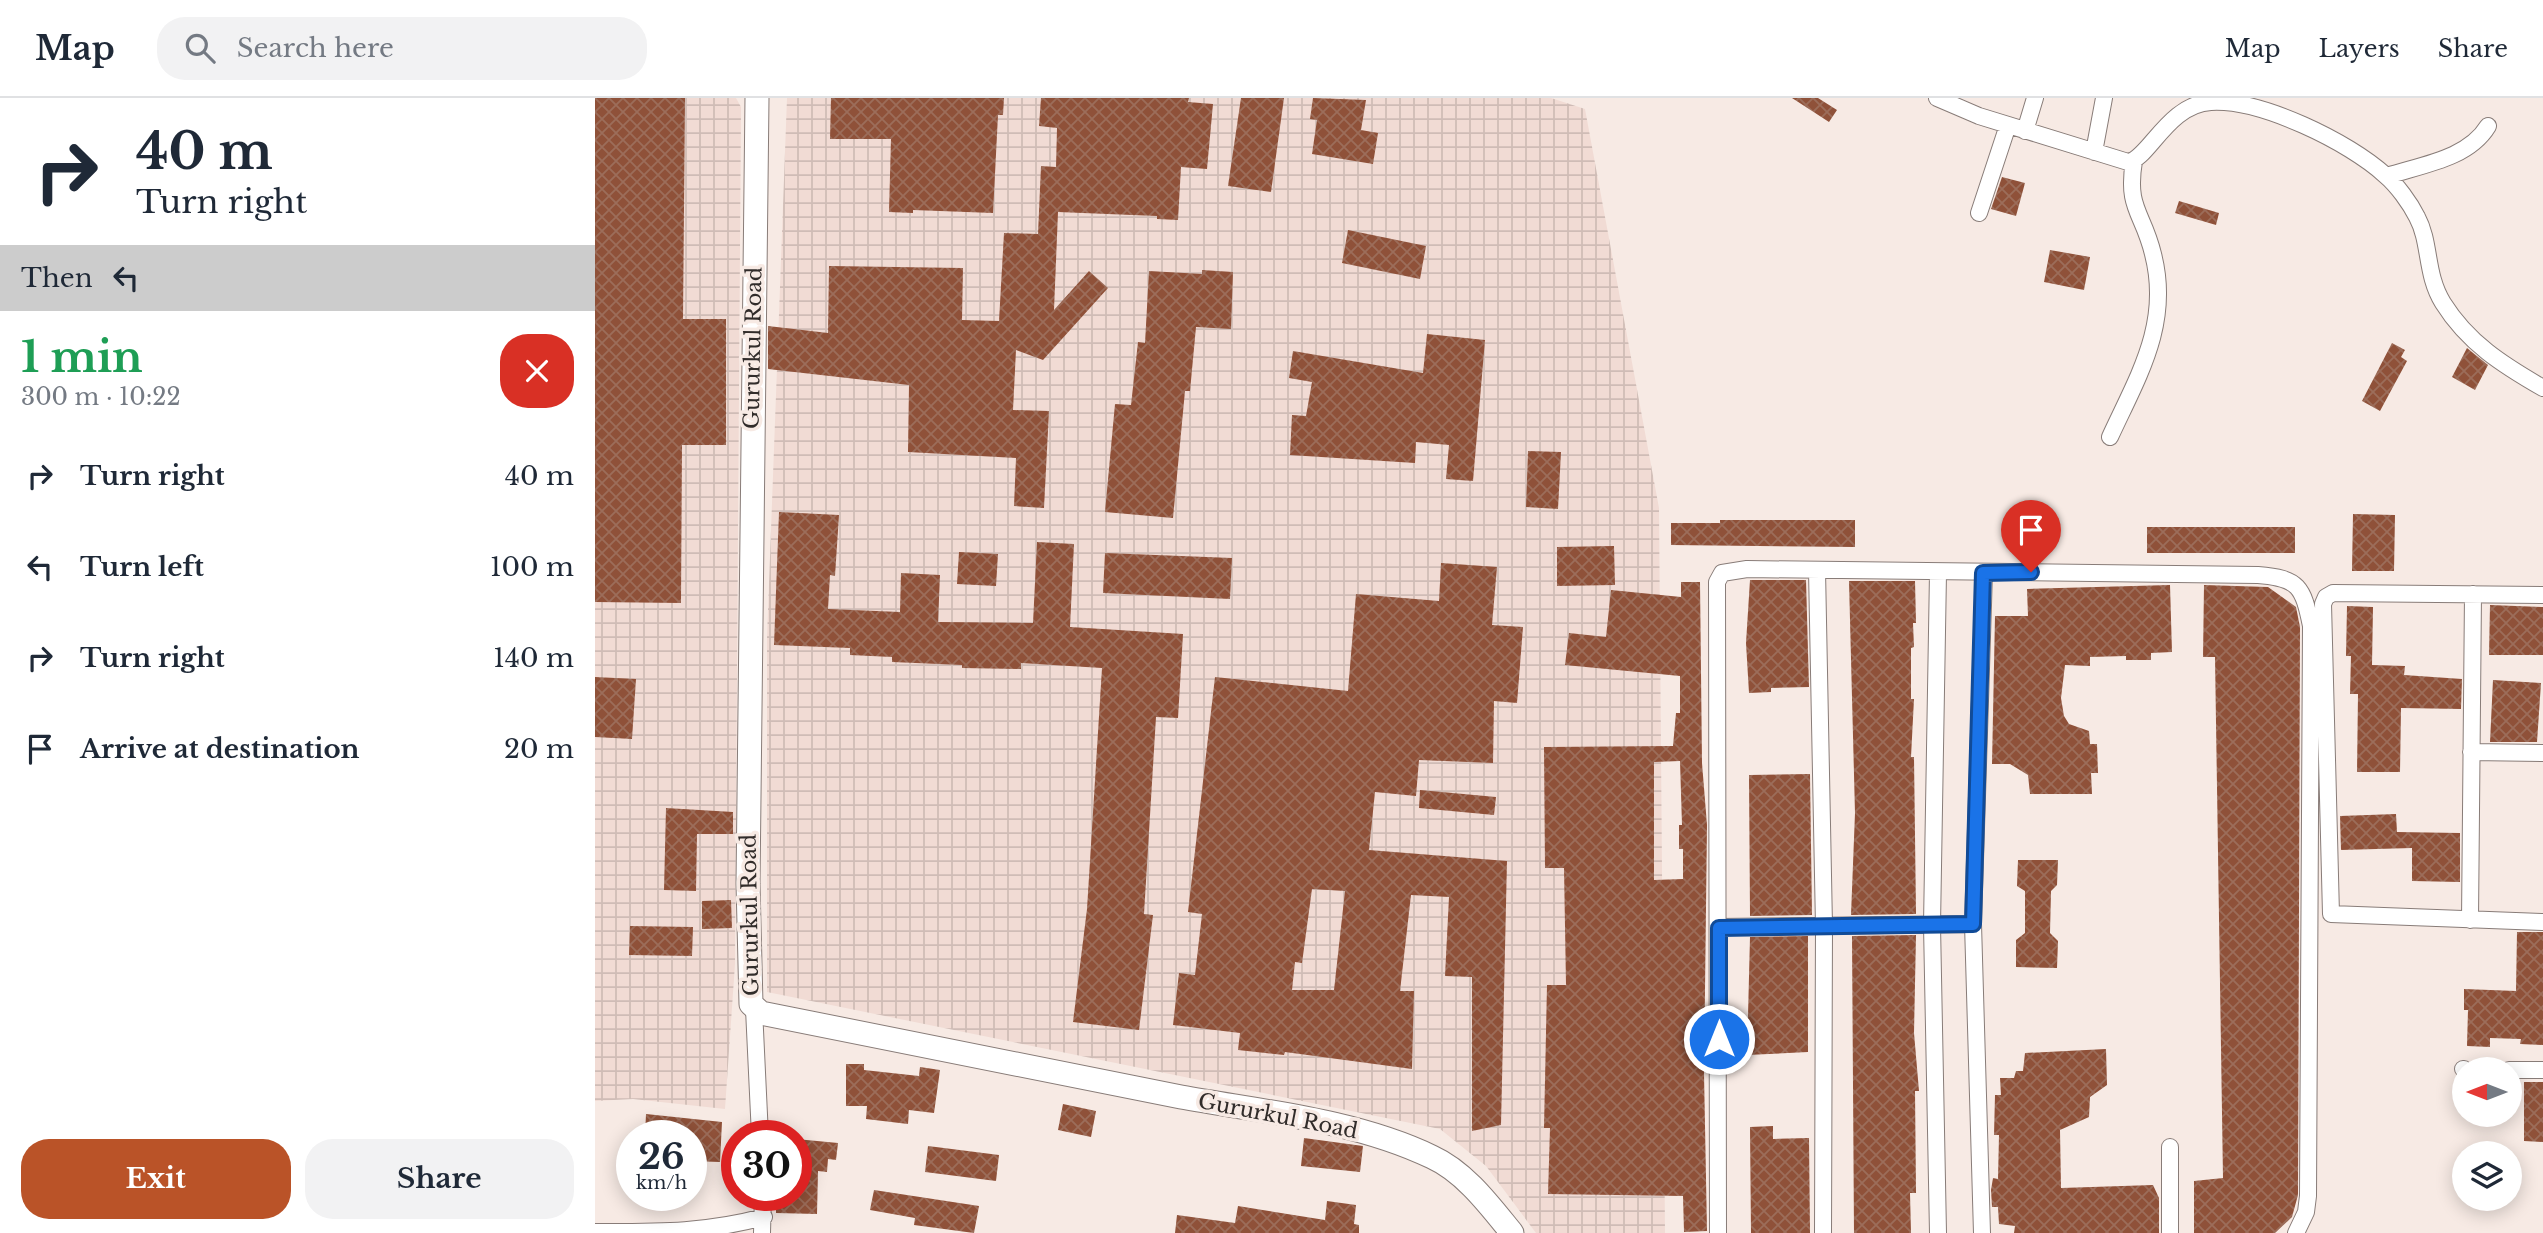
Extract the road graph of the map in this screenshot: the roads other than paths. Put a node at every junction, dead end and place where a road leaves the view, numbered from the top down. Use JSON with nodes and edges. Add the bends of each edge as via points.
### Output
{"nodes":[{"id":1,"x":757,"y":98,"type":"edge"},
{"id":2,"x":1937,"y":98,"type":"edge"},
{"id":3,"x":2035,"y":98,"type":"edge"},
{"id":4,"x":2104,"y":98,"type":"edge"},
{"id":5,"x":2008,"y":125,"type":"junction"},
{"id":6,"x":2488,"y":126,"type":"dead end"},
{"id":7,"x":2025,"y":131,"type":"junction"},
{"id":8,"x":2094,"y":152,"type":"junction"},
{"id":9,"x":2133,"y":161,"type":"junction"},
{"id":10,"x":2387,"y":176,"type":"junction"},
{"id":11,"x":1979,"y":213,"type":"dead end"},
{"id":12,"x":2543,"y":388,"type":"edge"},
{"id":13,"x":2110,"y":437,"type":"dead end"},
{"id":14,"x":1818,"y":570,"type":"junction"},
{"id":15,"x":1938,"y":573,"type":"junction"},
{"id":16,"x":1983,"y":573,"type":"junction"},
{"id":17,"x":2473,"y":594,"type":"junction"},
{"id":18,"x":2543,"y":595,"type":"edge"},
{"id":19,"x":2471,"y":752,"type":"junction"},
{"id":20,"x":2543,"y":753,"type":"edge"},
{"id":21,"x":2470,"y":920,"type":"junction"},
{"id":22,"x":2543,"y":922,"type":"edge"},
{"id":23,"x":1973,"y":924,"type":"junction"},
{"id":24,"x":1933,"y":925,"type":"junction"},
{"id":25,"x":1824,"y":926,"type":"junction"},
{"id":26,"x":1719,"y":928,"type":"junction"},
{"id":27,"x":754,"y":1009,"type":"junction"},
{"id":28,"x":2522,"y":1070,"type":"edge"},
{"id":29,"x":2543,"y":1070,"type":"edge"},
{"id":30,"x":759,"y":1120,"type":"edge"},
{"id":31,"x":2170,"y":1147,"type":"dead end"},
{"id":32,"x":763,"y":1225,"type":"edge"},
{"id":33,"x":595,"y":1232,"type":"edge"},
{"id":34,"x":1512,"y":1233,"type":"edge"},
{"id":35,"x":1718,"y":1233,"type":"edge"},
{"id":36,"x":1823,"y":1233,"type":"edge"},
{"id":37,"x":1937,"y":1233,"type":"edge"},
{"id":38,"x":1982,"y":1233,"type":"edge"},
{"id":39,"x":2169,"y":1233,"type":"edge"},
{"id":40,"x":2296,"y":1233,"type":"edge"}],
"edges":[{"from":1,"to":27,"type":"street","name":"Gururkul Road","via":[[748,884],[749,996]]},
{"from":2,"to":5,"type":"street"},
{"from":3,"to":7,"type":"street"},
{"from":4,"to":8,"type":"street"},
{"from":5,"to":7,"type":"street"},
{"from":5,"to":11,"type":"street"},
{"from":6,"to":10,"type":"street","via":[[2473,145],[2455,154]]},
{"from":7,"to":8,"type":"street"},
{"from":8,"to":9,"type":"street"},
{"from":9,"to":10,"type":"street","via":[[2175,117],[2208,102],[2226,102],[2298,124],[2349,148]]},
{"from":9,"to":13,"type":"street","via":[[2130,194],[2153,253],[2157,324]]},
{"from":10,"to":12,"type":"street","via":[[2418,218],[2435,289],[2451,315],[2493,357]]},
{"from":14,"to":15,"type":"street"},
{"from":14,"to":25,"type":"street"},
{"from":14,"to":26,"type":"street","via":[[1727,571],[1717,582]]},
{"from":15,"to":16,"type":"street"},
{"from":15,"to":24,"type":"street"},
{"from":16,"to":23,"type":"street"},
{"from":16,"to":40,"type":"street","via":[[2267,575],[2287,578],[2305,599],[2311,626],[2308,1196],[2307,1212]]},
{"from":17,"to":18,"type":"street"},
{"from":17,"to":19,"type":"street"},
{"from":17,"to":21,"type":"street","via":[[2333,593],[2323,604],[2330,912],[2335,916]]},
{"from":19,"to":20,"type":"street"},
{"from":19,"to":21,"type":"street"},
{"from":21,"to":22,"type":"street"},
{"from":23,"to":24,"type":"street"},
{"from":23,"to":38,"type":"street"},
{"from":24,"to":25,"type":"street"},
{"from":24,"to":37,"type":"street"},
{"from":25,"to":26,"type":"street"},
{"from":25,"to":36,"type":"street"},
{"from":26,"to":35,"type":"street"},
{"from":27,"to":30,"type":"street"},
{"from":27,"to":34,"type":"street","name":"Gururkul Road","via":[[940,1051],[1328,1123],[1396,1142],[1448,1166]]},
{"from":28,"to":29,"type":"street"},
{"from":31,"to":39,"type":"street"},
{"from":32,"to":33,"type":"street","via":[[697,1233]]}]}
